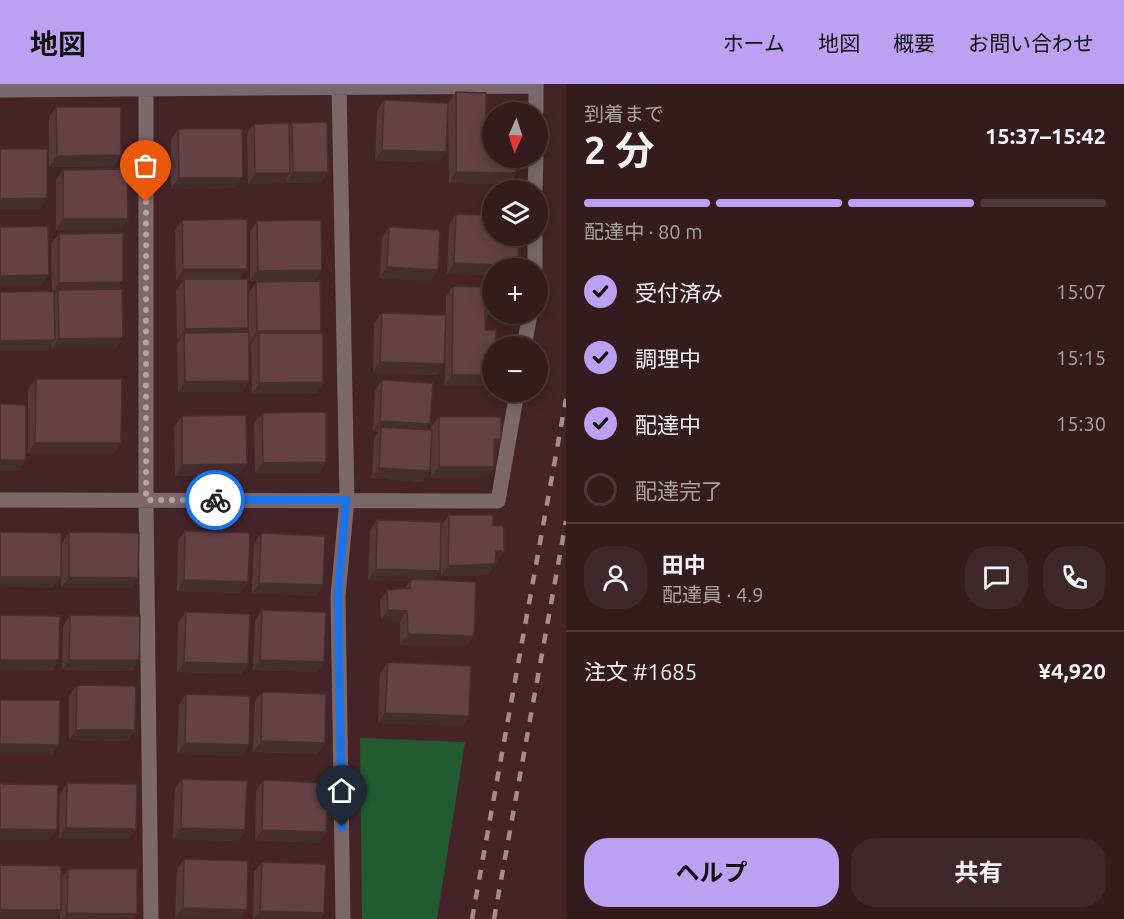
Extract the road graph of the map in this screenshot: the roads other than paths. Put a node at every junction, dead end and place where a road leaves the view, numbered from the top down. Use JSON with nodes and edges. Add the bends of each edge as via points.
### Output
{"nodes":[{"id":1,"x":339,"y":85,"type":"edge"},
{"id":2,"x":536,"y":85,"type":"edge"},
{"id":3,"x":146,"y":86,"type":"edge"},
{"id":4,"x":0,"y":90,"type":"edge"},
{"id":5,"x":536,"y":102,"type":"edge"},
{"id":6,"x":515,"y":402,"type":"edge"},
{"id":7,"x":0,"y":500,"type":"edge"},
{"id":8,"x":146,"y":500,"type":"junction"},
{"id":9,"x":346,"y":500,"type":"junction"},
{"id":10,"x":151,"y":919,"type":"edge"},
{"id":11,"x":343,"y":919,"type":"edge"}],
"edges":[{"from":1,"to":2,"type":"street"},
{"from":1,"to":3,"type":"street"},
{"from":1,"to":9,"type":"street"},
{"from":2,"to":5,"type":"street"},
{"from":3,"to":4,"type":"street"},
{"from":3,"to":8,"type":"street"},
{"from":6,"to":9,"type":"street","via":[[498,501]]},
{"from":7,"to":8,"type":"street"},
{"from":8,"to":9,"type":"street"},
{"from":8,"to":10,"type":"street"},
{"from":9,"to":11,"type":"street","via":[[338,596]]}]}
